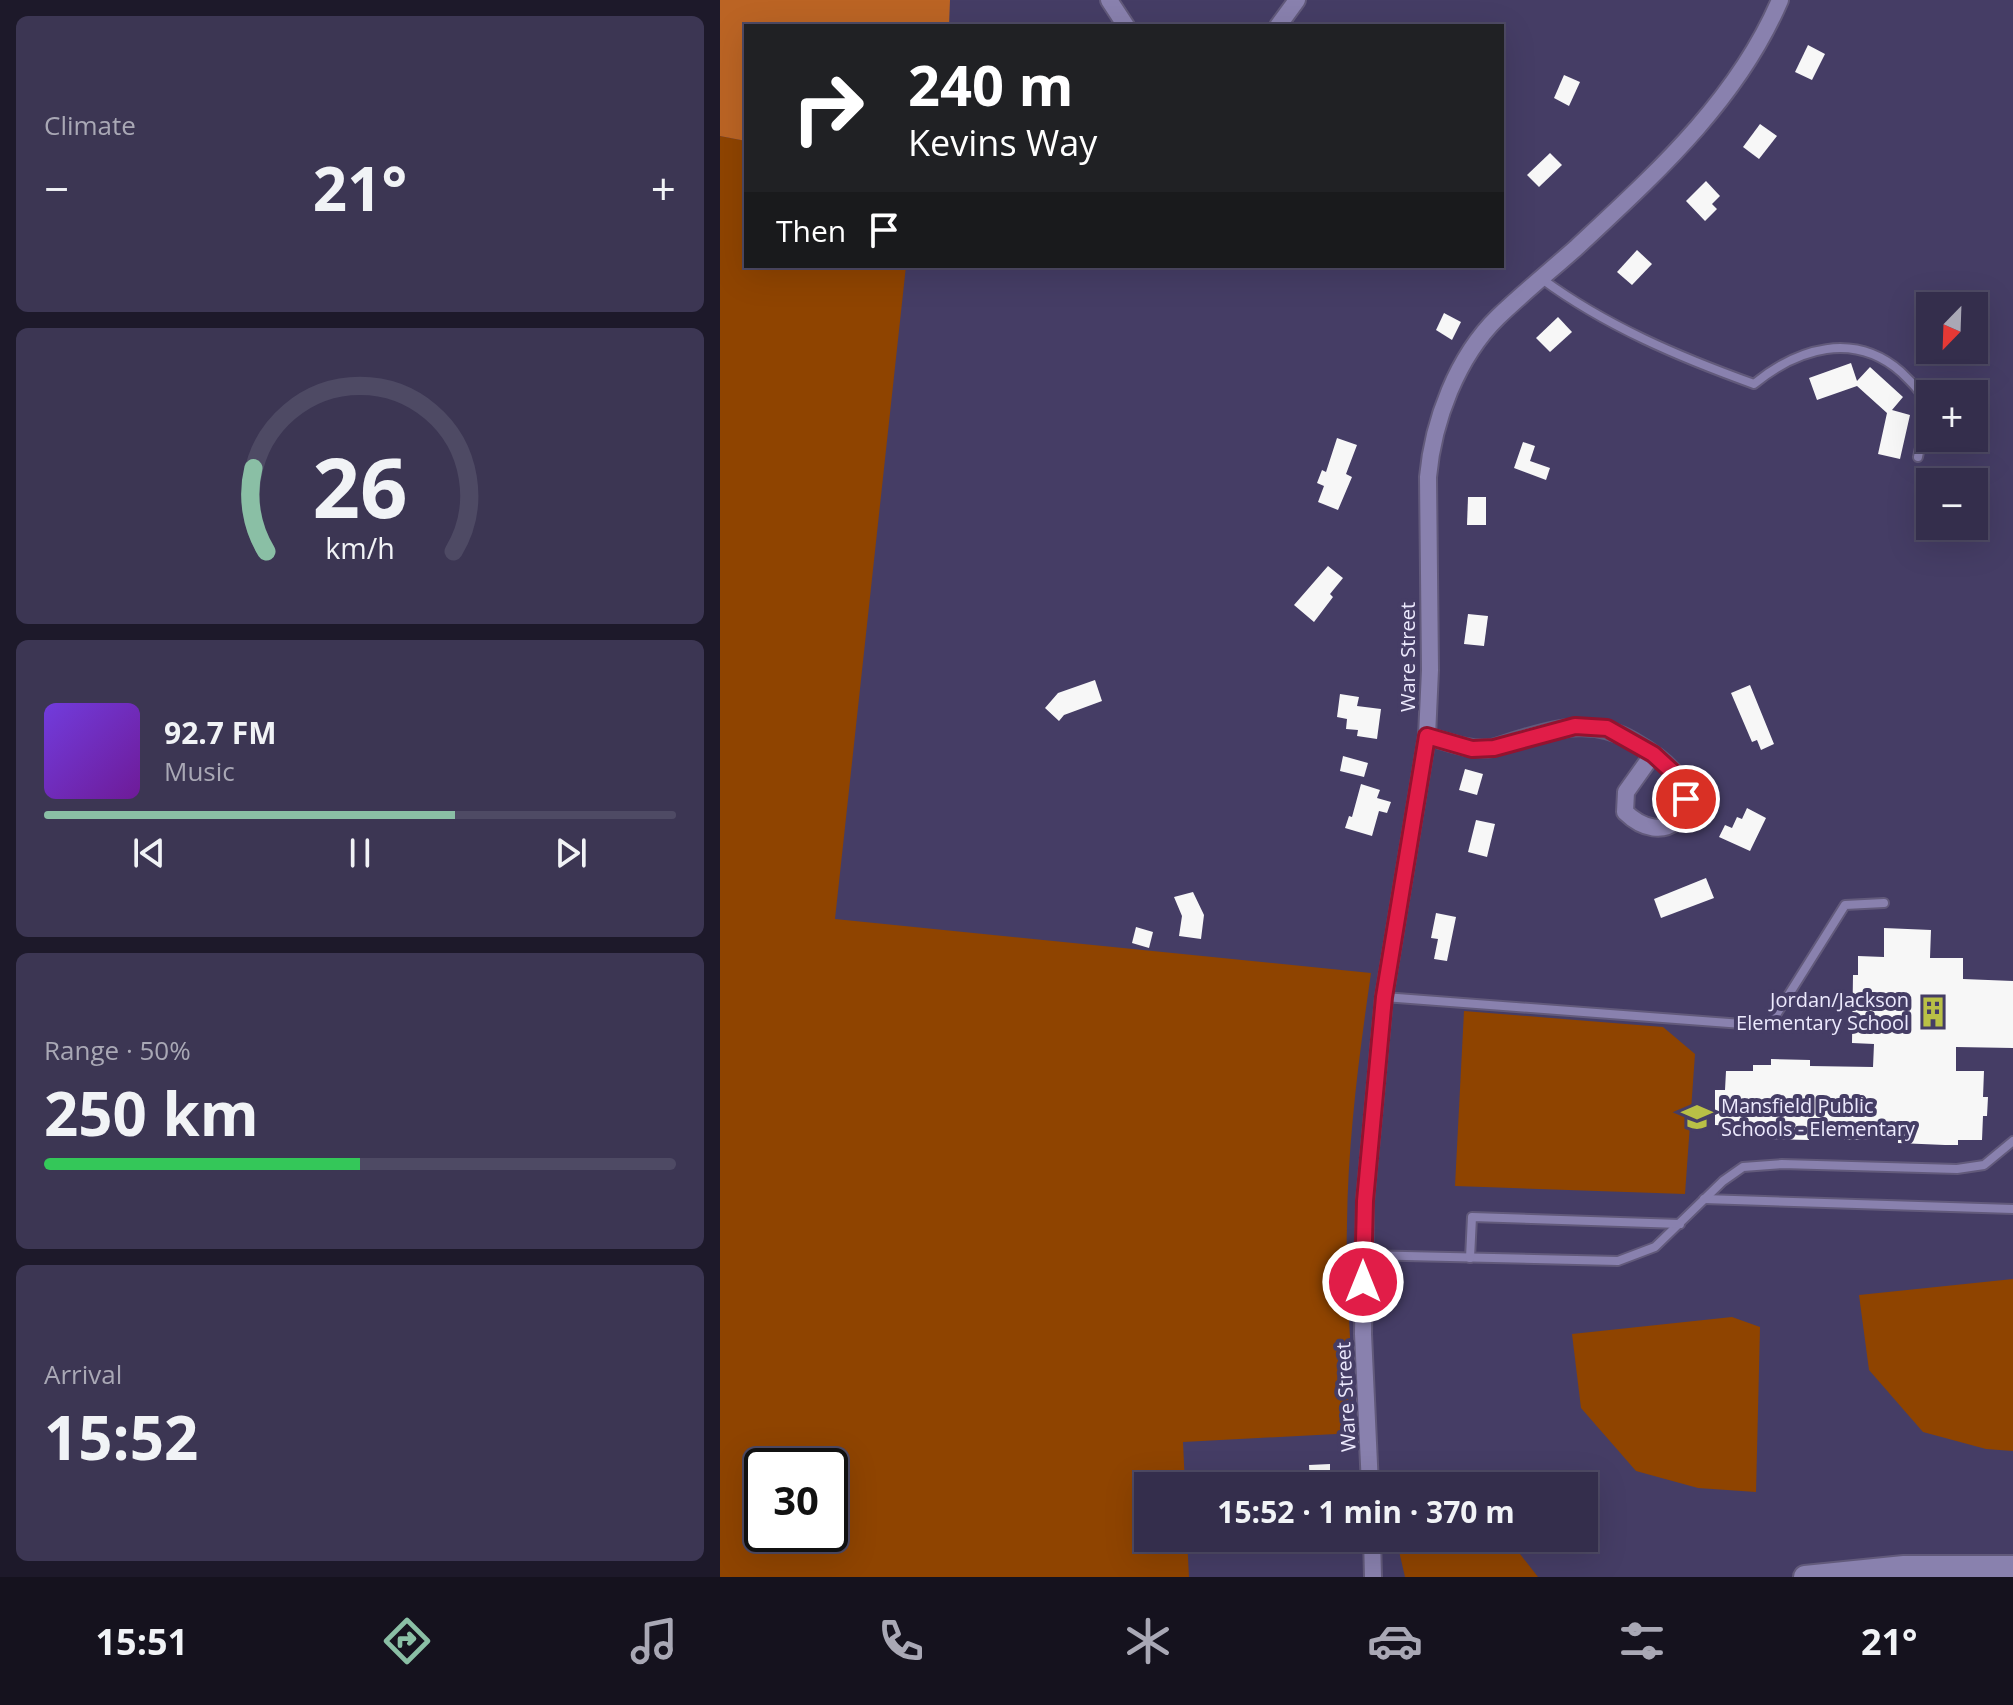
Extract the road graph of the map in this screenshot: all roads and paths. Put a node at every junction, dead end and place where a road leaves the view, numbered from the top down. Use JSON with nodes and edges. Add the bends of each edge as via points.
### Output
{"nodes":[{"id":1,"x":1109,"y":0,"type":"edge"},
{"id":2,"x":1297,"y":0,"type":"edge"},
{"id":3,"x":1780,"y":0,"type":"edge"},
{"id":4,"x":1125,"y":24,"type":"edge"},
{"id":5,"x":1279,"y":24,"type":"edge"},
{"id":6,"x":1541,"y":279,"type":"junction"},
{"id":7,"x":1918,"y":457,"type":"dead end"},
{"id":8,"x":1427,"y":736,"type":"junction"},
{"id":9,"x":1653,"y":754,"type":"junction"},
{"id":10,"x":1884,"y":903,"type":"dead end"},
{"id":11,"x":1384,"y":997,"type":"junction"},
{"id":12,"x":2013,"y":1141,"type":"edge"},
{"id":13,"x":1704,"y":1199,"type":"junction"},
{"id":14,"x":2013,"y":1209,"type":"edge"},
{"id":15,"x":1680,"y":1224,"type":"junction"},
{"id":16,"x":1362,"y":1255,"type":"junction"},
{"id":17,"x":1470,"y":1258,"type":"junction"},
{"id":18,"x":1370,"y":1472,"type":"edge"},
{"id":19,"x":1372,"y":1552,"type":"edge"},
{"id":20,"x":2013,"y":1567,"type":"edge"},
{"id":21,"x":1373,"y":1577,"type":"edge"},
{"id":22,"x":1805,"y":1577,"type":"edge"}],
"edges":[{"from":1,"to":4,"type":"street"},
{"from":2,"to":5,"type":"street"},
{"from":3,"to":6,"type":"street","name":"Ware Street","via":[[1747,65],[1697,130]]},
{"from":6,"to":7,"type":"lane","via":[[1579,306],[1659,346],[1754,384],[1779,364],[1827,348],[1861,349],[1889,362],[1916,386],[1926,405]]},
{"from":6,"to":8,"type":"street","name":"Ware Street","via":[[1495,319],[1474,348],[1455,378],[1432,446]]},
{"from":8,"to":9,"type":"street","via":[[1472,749],[1575,726],[1607,728]]},
{"from":8,"to":11,"type":"street","name":"Ware Street"},
{"from":9,"to":9,"type":"street","via":[[1676,775],[1686,799],[1681,816],[1651,830],[1625,812],[1626,792]]},
{"from":10,"to":11,"type":"lane","via":[[1845,905],[1769,1026]]},
{"from":11,"to":16,"type":"street","name":"Ware Street"},
{"from":12,"to":13,"type":"lane","via":[[1984,1165],[1957,1169],[1743,1167]]},
{"from":13,"to":14,"type":"lane"},
{"from":13,"to":15,"type":"lane"},
{"from":15,"to":17,"type":"lane","via":[[1655,1247],[1618,1261]]},
{"from":15,"to":17,"type":"lane","via":[[1472,1217]]},
{"from":16,"to":17,"type":"lane"},
{"from":16,"to":18,"type":"street","name":"Ware Street"},
{"from":19,"to":21,"type":"street"},
{"from":20,"to":22,"type":"main road","via":[[1904,1567]]}]}
